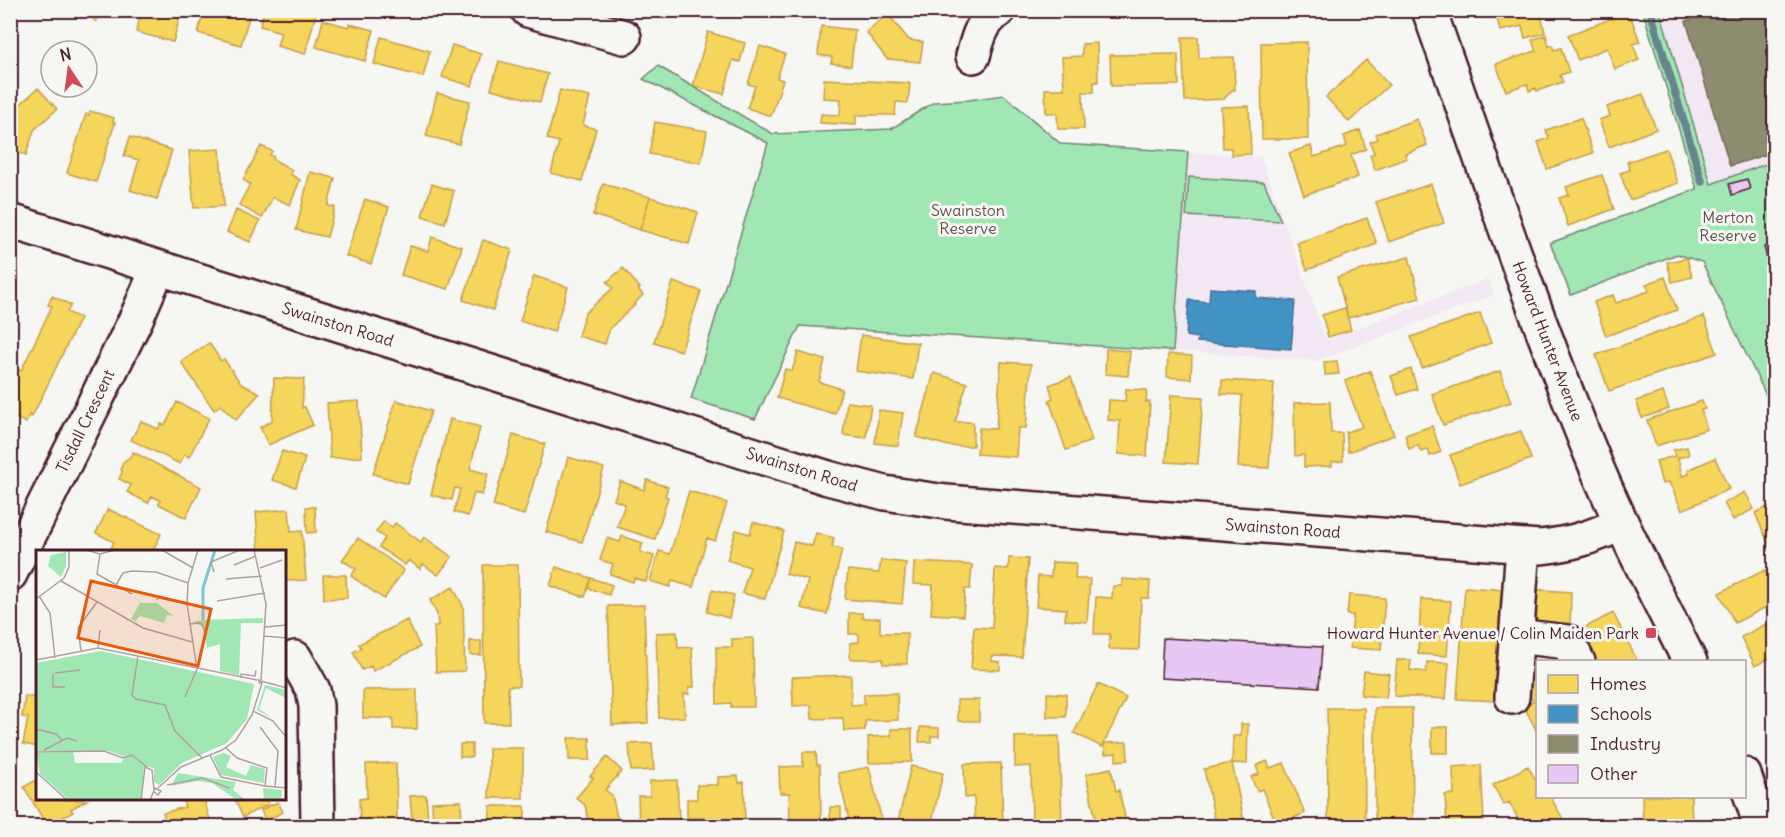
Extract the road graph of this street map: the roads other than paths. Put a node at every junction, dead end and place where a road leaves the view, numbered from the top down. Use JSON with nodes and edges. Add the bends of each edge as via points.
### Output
{"nodes":[{"id":1,"x":528,"y":10,"type":"edge"},
{"id":2,"x":999,"y":10,"type":"edge"},
{"id":3,"x":1430,"y":10,"type":"edge"},
{"id":4,"x":624,"y":37,"type":"dead end"},
{"id":5,"x":973,"y":56,"type":"dead end"},
{"id":6,"x":10,"y":221,"type":"edge"},
{"id":7,"x":158,"y":268,"type":"junction"},
{"id":8,"x":1621,"y":524,"type":"junction"},
{"id":9,"x":1523,"y":546,"type":"junction"},
{"id":10,"x":10,"y":574,"type":"edge"},
{"id":11,"x":1516,"y":636,"type":"junction"},
{"id":12,"x":295,"y":658,"type":"dead end"},
{"id":13,"x":1577,"y":660,"type":"edge"},
{"id":14,"x":1689,"y":660,"type":"edge"},
{"id":15,"x":1512,"y":697,"type":"dead end"},
{"id":16,"x":1746,"y":781,"type":"edge"},
{"id":17,"x":318,"y":826,"type":"edge"},
{"id":18,"x":1761,"y":826,"type":"edge"}],
"edges":[{"from":1,"to":4,"type":"street"},
{"from":2,"to":5,"type":"street","via":[[981,30]]},
{"from":3,"to":8,"type":"street","name":"Howard Hunter Avenue","via":[[1524,278]]},
{"from":6,"to":7,"type":"street","name":"Swainston Road"},
{"from":7,"to":9,"type":"street","name":"Swainston Road","via":[[885,493],[946,502]]},
{"from":7,"to":10,"type":"street","name":"Tisdall Crescent"},
{"from":8,"to":9,"type":"street","name":"Swainston Road","via":[[1562,545]]},
{"from":8,"to":14,"type":"street","name":"Howard Hunter Avenue"},
{"from":9,"to":11,"type":"street"},
{"from":11,"to":13,"type":"street","via":[[1568,642]]},
{"from":11,"to":15,"type":"street"},
{"from":12,"to":17,"type":"street","via":[[313,690],[316,706]]},
{"from":16,"to":18,"type":"street"}]}
